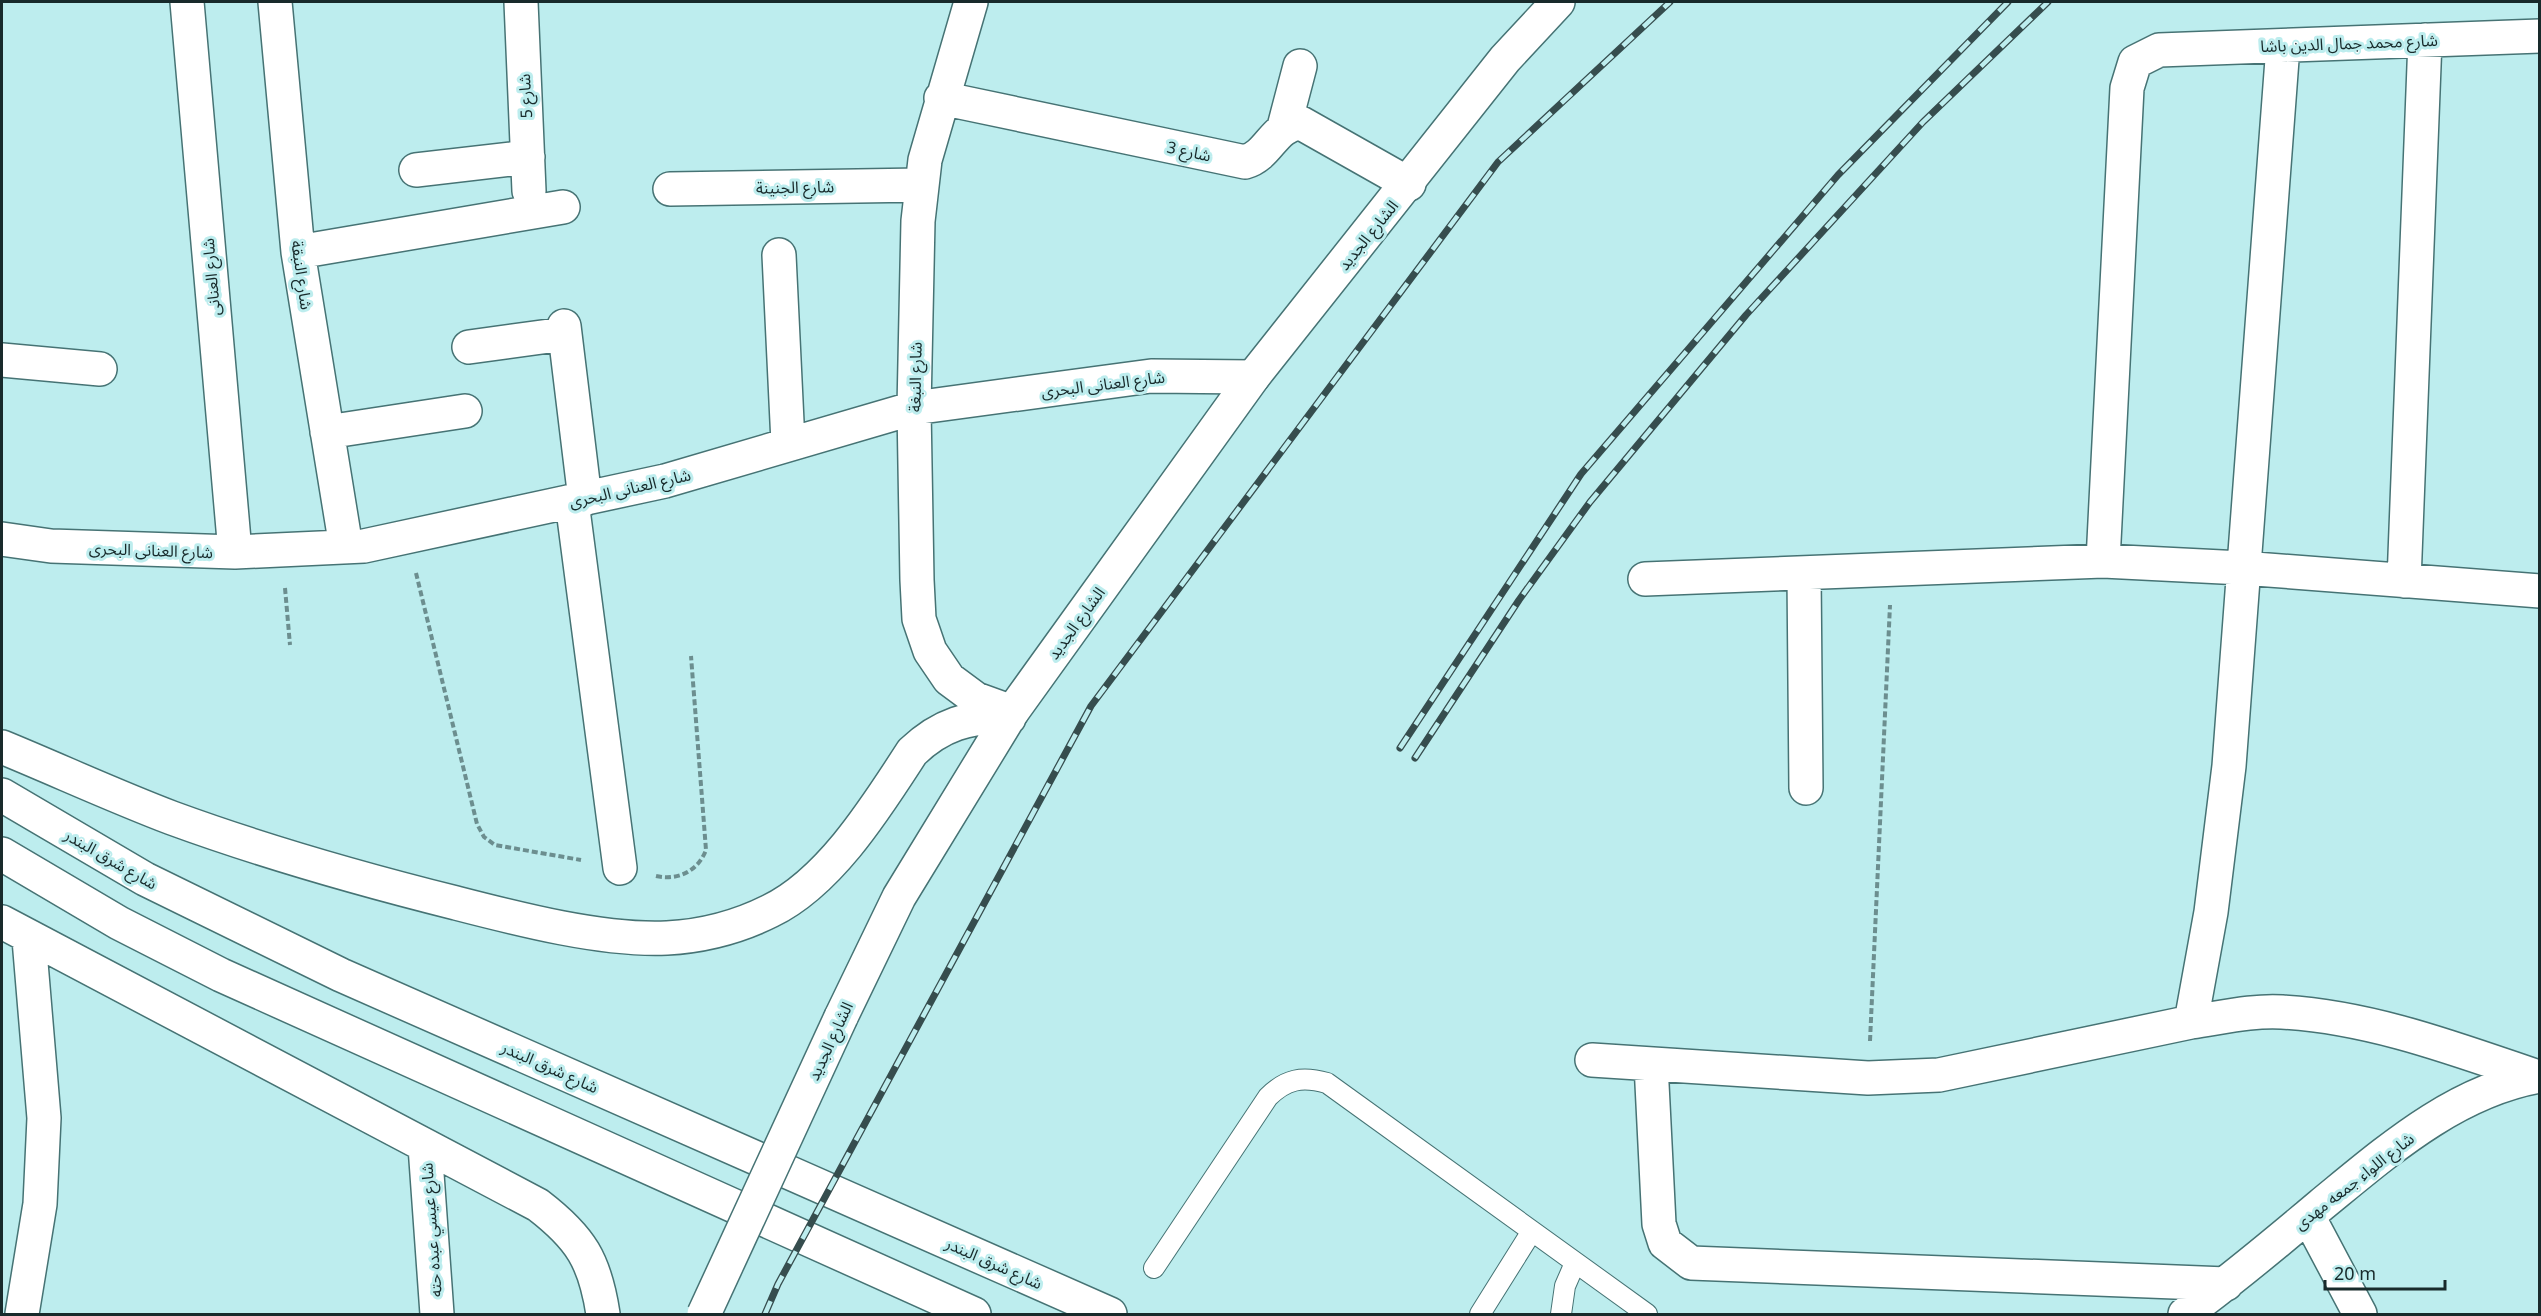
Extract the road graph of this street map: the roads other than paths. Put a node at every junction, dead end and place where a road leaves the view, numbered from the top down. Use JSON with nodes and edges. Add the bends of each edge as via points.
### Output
{"nodes":[{"id":1,"x":187,"y":2,"type":"edge"},
{"id":2,"x":275,"y":2,"type":"edge"},
{"id":3,"x":521,"y":2,"type":"edge"},
{"id":4,"x":971,"y":2,"type":"edge"},
{"id":5,"x":1558,"y":2,"type":"edge"},
{"id":6,"x":2540,"y":36,"type":"edge"},
{"id":7,"x":2425,"y":40,"type":"junction"},
{"id":8,"x":2283,"y":46,"type":"junction"},
{"id":9,"x":1300,"y":66,"type":"dead end"},
{"id":10,"x":941,"y":98,"type":"junction"},
{"id":11,"x":1284,"y":127,"type":"junction"},
{"id":12,"x":528,"y":157,"type":"junction"},
{"id":13,"x":416,"y":170,"type":"dead end"},
{"id":14,"x":1408,"y":184,"type":"junction"},
{"id":15,"x":921,"y":185,"type":"junction"},
{"id":16,"x":670,"y":189,"type":"dead end"},
{"id":17,"x":530,"y":191,"type":"dead end"},
{"id":18,"x":562,"y":207,"type":"dead end"},
{"id":19,"x":298,"y":252,"type":"junction"},
{"id":20,"x":779,"y":255,"type":"dead end"},
{"id":21,"x":469,"y":347,"type":"dead end"},
{"id":22,"x":2,"y":360,"type":"edge"},
{"id":23,"x":100,"y":369,"type":"dead end"},
{"id":24,"x":1253,"y":377,"type":"junction"},
{"id":25,"x":914,"y":408,"type":"junction"},
{"id":26,"x":465,"y":411,"type":"dead end"},
{"id":27,"x":327,"y":432,"type":"junction"},
{"id":28,"x":788,"y":444,"type":"junction"},
{"id":29,"x":578,"y":500,"type":"junction"},
{"id":30,"x":2,"y":539,"type":"edge"},
{"id":31,"x":346,"y":547,"type":"junction"},
{"id":32,"x":235,"y":552,"type":"junction"},
{"id":33,"x":2103,"y":561,"type":"junction"},
{"id":34,"x":2242,"y":568,"type":"junction"},
{"id":35,"x":1804,"y":574,"type":"junction"},
{"id":36,"x":1645,"y":579,"type":"dead end"},
{"id":37,"x":2404,"y":581,"type":"junction"},
{"id":38,"x":2540,"y":591,"type":"edge"},
{"id":39,"x":1011,"y":715,"type":"junction"},
{"id":40,"x":2,"y":747,"type":"edge"},
{"id":41,"x":1806,"y":788,"type":"dead end"},
{"id":42,"x":2,"y":795,"type":"edge"},
{"id":43,"x":2,"y":854,"type":"edge"},
{"id":44,"x":620,"y":868,"type":"road end"},
{"id":45,"x":2,"y":922,"type":"edge"},
{"id":46,"x":30,"y":939,"type":"junction"},
{"id":47,"x":2191,"y":1022,"type":"junction"},
{"id":48,"x":1592,"y":1060,"type":"dead end"},
{"id":49,"x":1651,"y":1064,"type":"junction"},
{"id":50,"x":2537,"y":1076,"type":"edge"},
{"id":51,"x":425,"y":1146,"type":"junction"},
{"id":52,"x":2308,"y":1216,"type":"junction"},
{"id":53,"x":1532,"y":1231,"type":"junction"},
{"id":54,"x":1575,"y":1263,"type":"junction"},
{"id":55,"x":1154,"y":1268,"type":"dead end"},
{"id":56,"x":2226,"y":1284,"type":"junction"},
{"id":57,"x":22,"y":1314,"type":"edge"},
{"id":58,"x":437,"y":1314,"type":"edge"},
{"id":59,"x":603,"y":1314,"type":"edge"},
{"id":60,"x":704,"y":1314,"type":"edge"},
{"id":61,"x":974,"y":1314,"type":"edge"},
{"id":62,"x":1110,"y":1314,"type":"edge"},
{"id":63,"x":1480,"y":1314,"type":"edge"},
{"id":64,"x":1560,"y":1314,"type":"edge"},
{"id":65,"x":1647,"y":1314,"type":"edge"},
{"id":66,"x":2185,"y":1314,"type":"edge"},
{"id":67,"x":2360,"y":1314,"type":"edge"}],
"edges":[{"from":1,"to":32,"type":"street","name":"شارع العنانى"},
{"from":2,"to":19,"type":"street","name":"شارع النبقة"},
{"from":3,"to":12,"type":"street","name":"شارع 5"},
{"from":4,"to":10,"type":"street","name":"شارع النبغة"},
{"from":5,"to":14,"type":"street","name":"الشارع الجديد","via":[[1505,59]]},
{"from":6,"to":7,"type":"street","name":"شارع محمد جمال الدين باشا"},
{"from":7,"to":8,"type":"street","name":"شارع محمد جمال الدين باشا"},
{"from":7,"to":37,"type":"street"},
{"from":8,"to":33,"type":"street","name":"شارع محمد جمال الدين باشا","via":[[2159,50],[2135,62],[2127,88]]},
{"from":8,"to":34,"type":"street"},
{"from":9,"to":11,"type":"street"},
{"from":10,"to":11,"type":"street","name":"شارع 3","via":[[1236,162],[1262,155]]},
{"from":10,"to":15,"type":"street","name":"شارع النبغة"},
{"from":11,"to":14,"type":"street","via":[[1292,123],[1308,125]]},
{"from":12,"to":13,"type":"street"},
{"from":12,"to":17,"type":"street","name":"شارع 5"},
{"from":14,"to":24,"type":"street","name":"الشارع الجديد"},
{"from":15,"to":16,"type":"street","name":"شارع الجنينة"},
{"from":15,"to":25,"type":"street","name":"شارع النبغة"},
{"from":18,"to":19,"type":"street"},
{"from":19,"to":27,"type":"street","name":"شارع النبقة"},
{"from":20,"to":28,"type":"street"},
{"from":21,"to":29,"type":"street","via":[[564,330]]},
{"from":22,"to":23,"type":"street"},
{"from":24,"to":25,"type":"street","name":"شارع العنانى البحرى","via":[[1151,376]]},
{"from":24,"to":39,"type":"street","name":"الشارع الجديد"},
{"from":25,"to":28,"type":"street","name":"شارع العنانى البحرى"},
{"from":25,"to":39,"type":"street","name":"شارع النبغة","via":[[919,619],[930,651],[949,680],[976,699]]},
{"from":26,"to":27,"type":"street"},
{"from":27,"to":31,"type":"street","name":"شارع النبقة"},
{"from":28,"to":29,"type":"street","name":"شارع العنانى البحرى","via":[[665,481]]},
{"from":29,"to":31,"type":"street","name":"شارع العنانى البحرى"},
{"from":29,"to":44,"type":"street"},
{"from":30,"to":32,"type":"street","name":"شارع العنانى البحرى","via":[[51,546]]},
{"from":31,"to":32,"type":"street","name":"شارع العنانى البحرى"},
{"from":33,"to":34,"type":"street"},
{"from":33,"to":35,"type":"street"},
{"from":34,"to":37,"type":"street"},
{"from":34,"to":47,"type":"street","via":[[2225,798],[2211,912]]},
{"from":35,"to":36,"type":"street"},
{"from":35,"to":41,"type":"street"},
{"from":37,"to":38,"type":"street"},
{"from":39,"to":40,"type":"street","via":[[966,719],[927,738],[912,752],[832,864],[773,910],[739,925],[666,938],[629,937],[499,914],[334,872],[171,818]]},
{"from":39,"to":60,"type":"street","name":"الشارع الجديد","bridge":true,"via":[[899,897]]},
{"from":42,"to":62,"type":"street","name":"شارع شرق البندر","via":[[145,879],[330,970]]},
{"from":43,"to":61,"type":"street","via":[[119,923],[221,975]]},
{"from":45,"to":46,"type":"street"},
{"from":46,"to":51,"type":"street"},
{"from":46,"to":57,"type":"street","via":[[44,1118],[40,1204]]},
{"from":47,"to":49,"type":"street","via":[[1949,1073],[1868,1078]]},
{"from":47,"to":50,"type":"street","via":[[2281,1011],[2372,1025]]},
{"from":48,"to":49,"type":"street"},
{"from":49,"to":56,"type":"street","via":[[1659,1224],[1665,1243],[1691,1263]]},
{"from":50,"to":52,"type":"street","name":"شارع اللواء جمعه مهدى","via":[[2477,1094],[2390,1148]]},
{"from":51,"to":58,"type":"street","name":"شارع عيسي عبده حته"},
{"from":51,"to":59,"type":"street","via":[[538,1205],[565,1225],[585,1252],[598,1282]]},
{"from":52,"to":56,"type":"street","name":"شارع اللواء جمعه مهدى"},
{"from":52,"to":67,"type":"street"},
{"from":53,"to":54,"type":"lane"},
{"from":53,"to":55,"type":"lane","via":[[1327,1083],[1301,1079],[1289,1082],[1268,1097]]},
{"from":53,"to":63,"type":"lane"},
{"from":54,"to":64,"type":"lane"},
{"from":54,"to":65,"type":"lane"},
{"from":56,"to":66,"type":"street","name":"شارع اللواء جمعه مهدى"}]}
